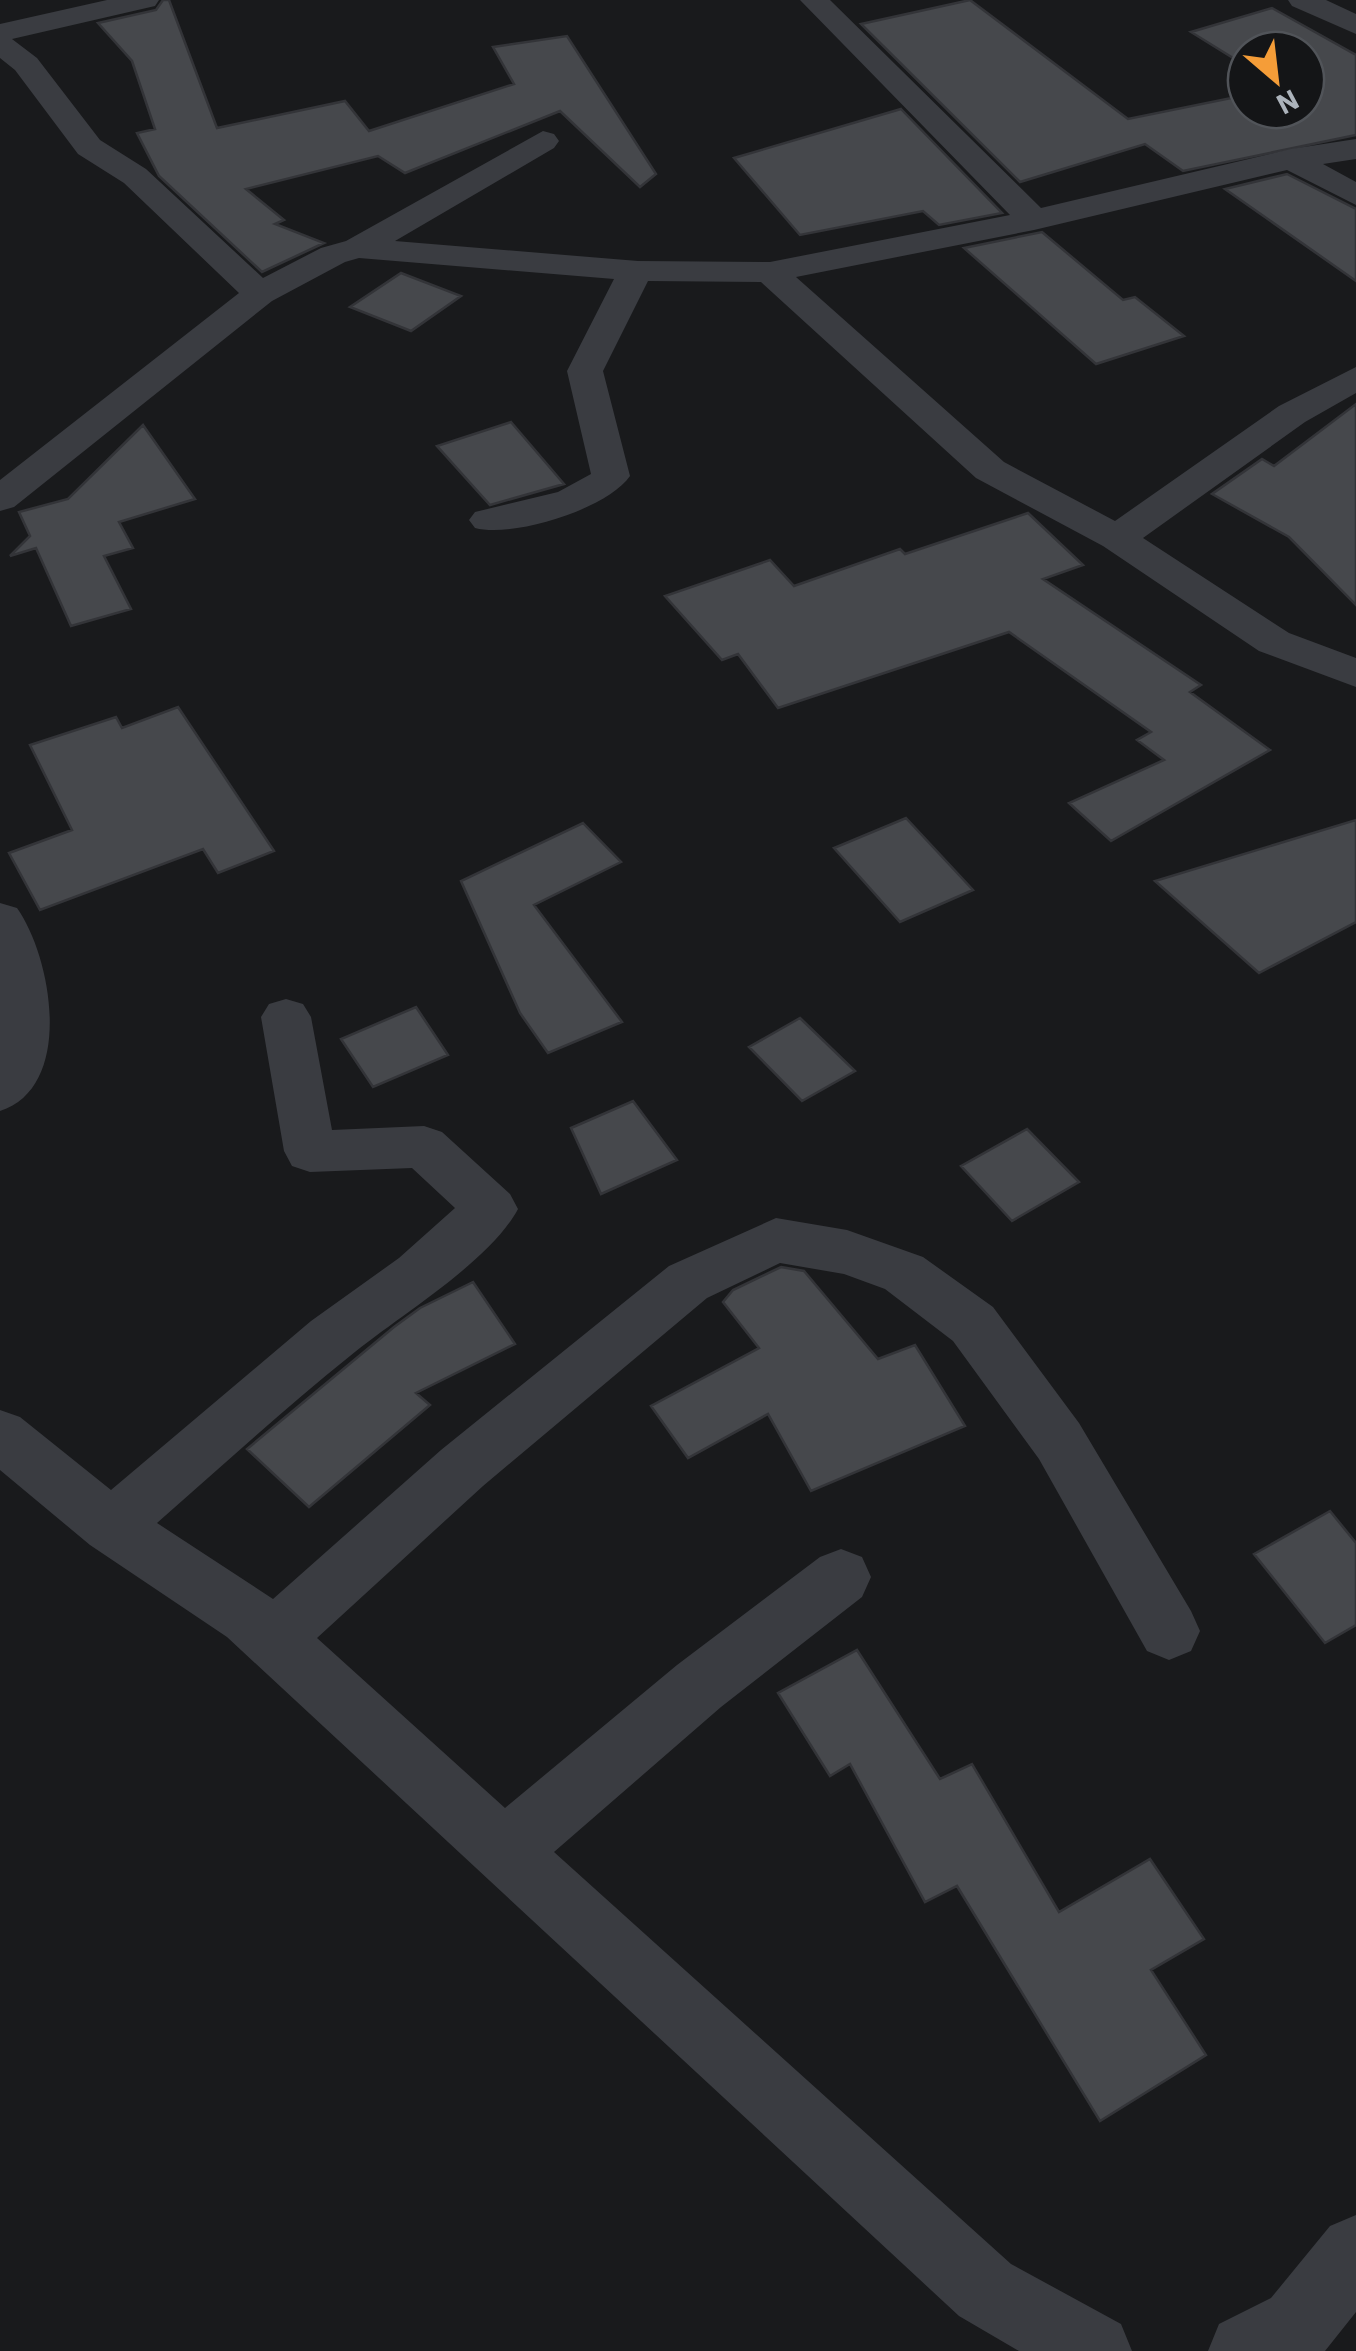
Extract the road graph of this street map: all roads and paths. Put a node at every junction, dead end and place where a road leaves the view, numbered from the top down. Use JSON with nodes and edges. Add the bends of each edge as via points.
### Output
{"nodes":[{"id":1,"x":145,"y":0,"type":"edge"},
{"id":2,"x":814,"y":0,"type":"edge"},
{"id":3,"x":1302,"y":0,"type":"edge"},
{"id":4,"x":1356,"y":25,"type":"edge"},
{"id":5,"x":0,"y":34,"type":"edge"},
{"id":6,"x":0,"y":44,"type":"edge"},
{"id":7,"x":543,"y":141,"type":"dead end"},
{"id":8,"x":1356,"y":149,"type":"edge"},
{"id":9,"x":1290,"y":160,"type":"junction"},
{"id":10,"x":1356,"y":195,"type":"edge"},
{"id":11,"x":1034,"y":220,"type":"junction"},
{"id":12,"x":358,"y":248,"type":"junction"},
{"id":13,"x":638,"y":272,"type":"junction"},
{"id":14,"x":770,"y":272,"type":"junction"},
{"id":15,"x":260,"y":294,"type":"junction"},
{"id":16,"x":1356,"y":378,"type":"edge"},
{"id":17,"x":0,"y":500,"type":"edge"},
{"id":18,"x":488,"y":520,"type":"dead end"},
{"id":19,"x":1117,"y":538,"type":"junction"},
{"id":20,"x":1356,"y":673,"type":"edge"},
{"id":21,"x":0,"y":920,"type":"edge"},
{"id":22,"x":286,"y":1017,"type":"dead end"},
{"id":23,"x":0,"y":1091,"type":"edge"},
{"id":24,"x":0,"y":1435,"type":"edge"},
{"id":25,"x":112,"y":1526,"type":"junction"},
{"id":26,"x":841,"y":1577,"type":"dead end"},
{"id":27,"x":1169,"y":1631,"type":"dead end"},
{"id":28,"x":272,"y":1639,"type":"junction"},
{"id":29,"x":504,"y":1851,"type":"junction"},
{"id":30,"x":1356,"y":2252,"type":"edge"},
{"id":31,"x":1094,"y":2351,"type":"edge"},
{"id":32,"x":1246,"y":2351,"type":"edge"}],
"edges":[{"from":1,"to":5,"type":"street"},
{"from":2,"to":11,"type":"street"},
{"from":3,"to":4,"type":"street"},
{"from":6,"to":15,"type":"street","via":[[26,64],[89,147],[135,176]]},
{"from":7,"to":12,"type":"street"},
{"from":8,"to":9,"type":"street"},
{"from":9,"to":10,"type":"street"},
{"from":9,"to":11,"type":"street"},
{"from":11,"to":14,"type":"street"},
{"from":12,"to":13,"type":"street"},
{"from":12,"to":15,"type":"street"},
{"from":13,"to":14,"type":"street"},
{"from":13,"to":18,"type":"street","via":[[618,294],[585,371],[611,476],[580,496]]},
{"from":14,"to":19,"type":"street","via":[[990,470]]},
{"from":15,"to":17,"type":"street"},
{"from":16,"to":19,"type":"street","via":[[1292,414]]},
{"from":19,"to":20,"type":"street","via":[[1274,642]]},
{"from":21,"to":23,"type":"street","via":[[13,932],[22,962],[24,1028],[18,1060]]},
{"from":22,"to":25,"type":"street","via":[[310,1150],[424,1146],[491,1209]]},
{"from":24,"to":25,"type":"street"},
{"from":25,"to":28,"type":"street"},
{"from":26,"to":29,"type":"street","via":[[698,1686]]},
{"from":27,"to":28,"type":"street","via":[[1059,1441],[973,1324],[904,1273],[847,1252],[776,1240],[688,1282],[462,1468]]},
{"from":28,"to":29,"type":"street"},
{"from":29,"to":31,"type":"street","via":[[984,2290]]},
{"from":30,"to":32,"type":"street","via":[[1298,2326]]}]}
